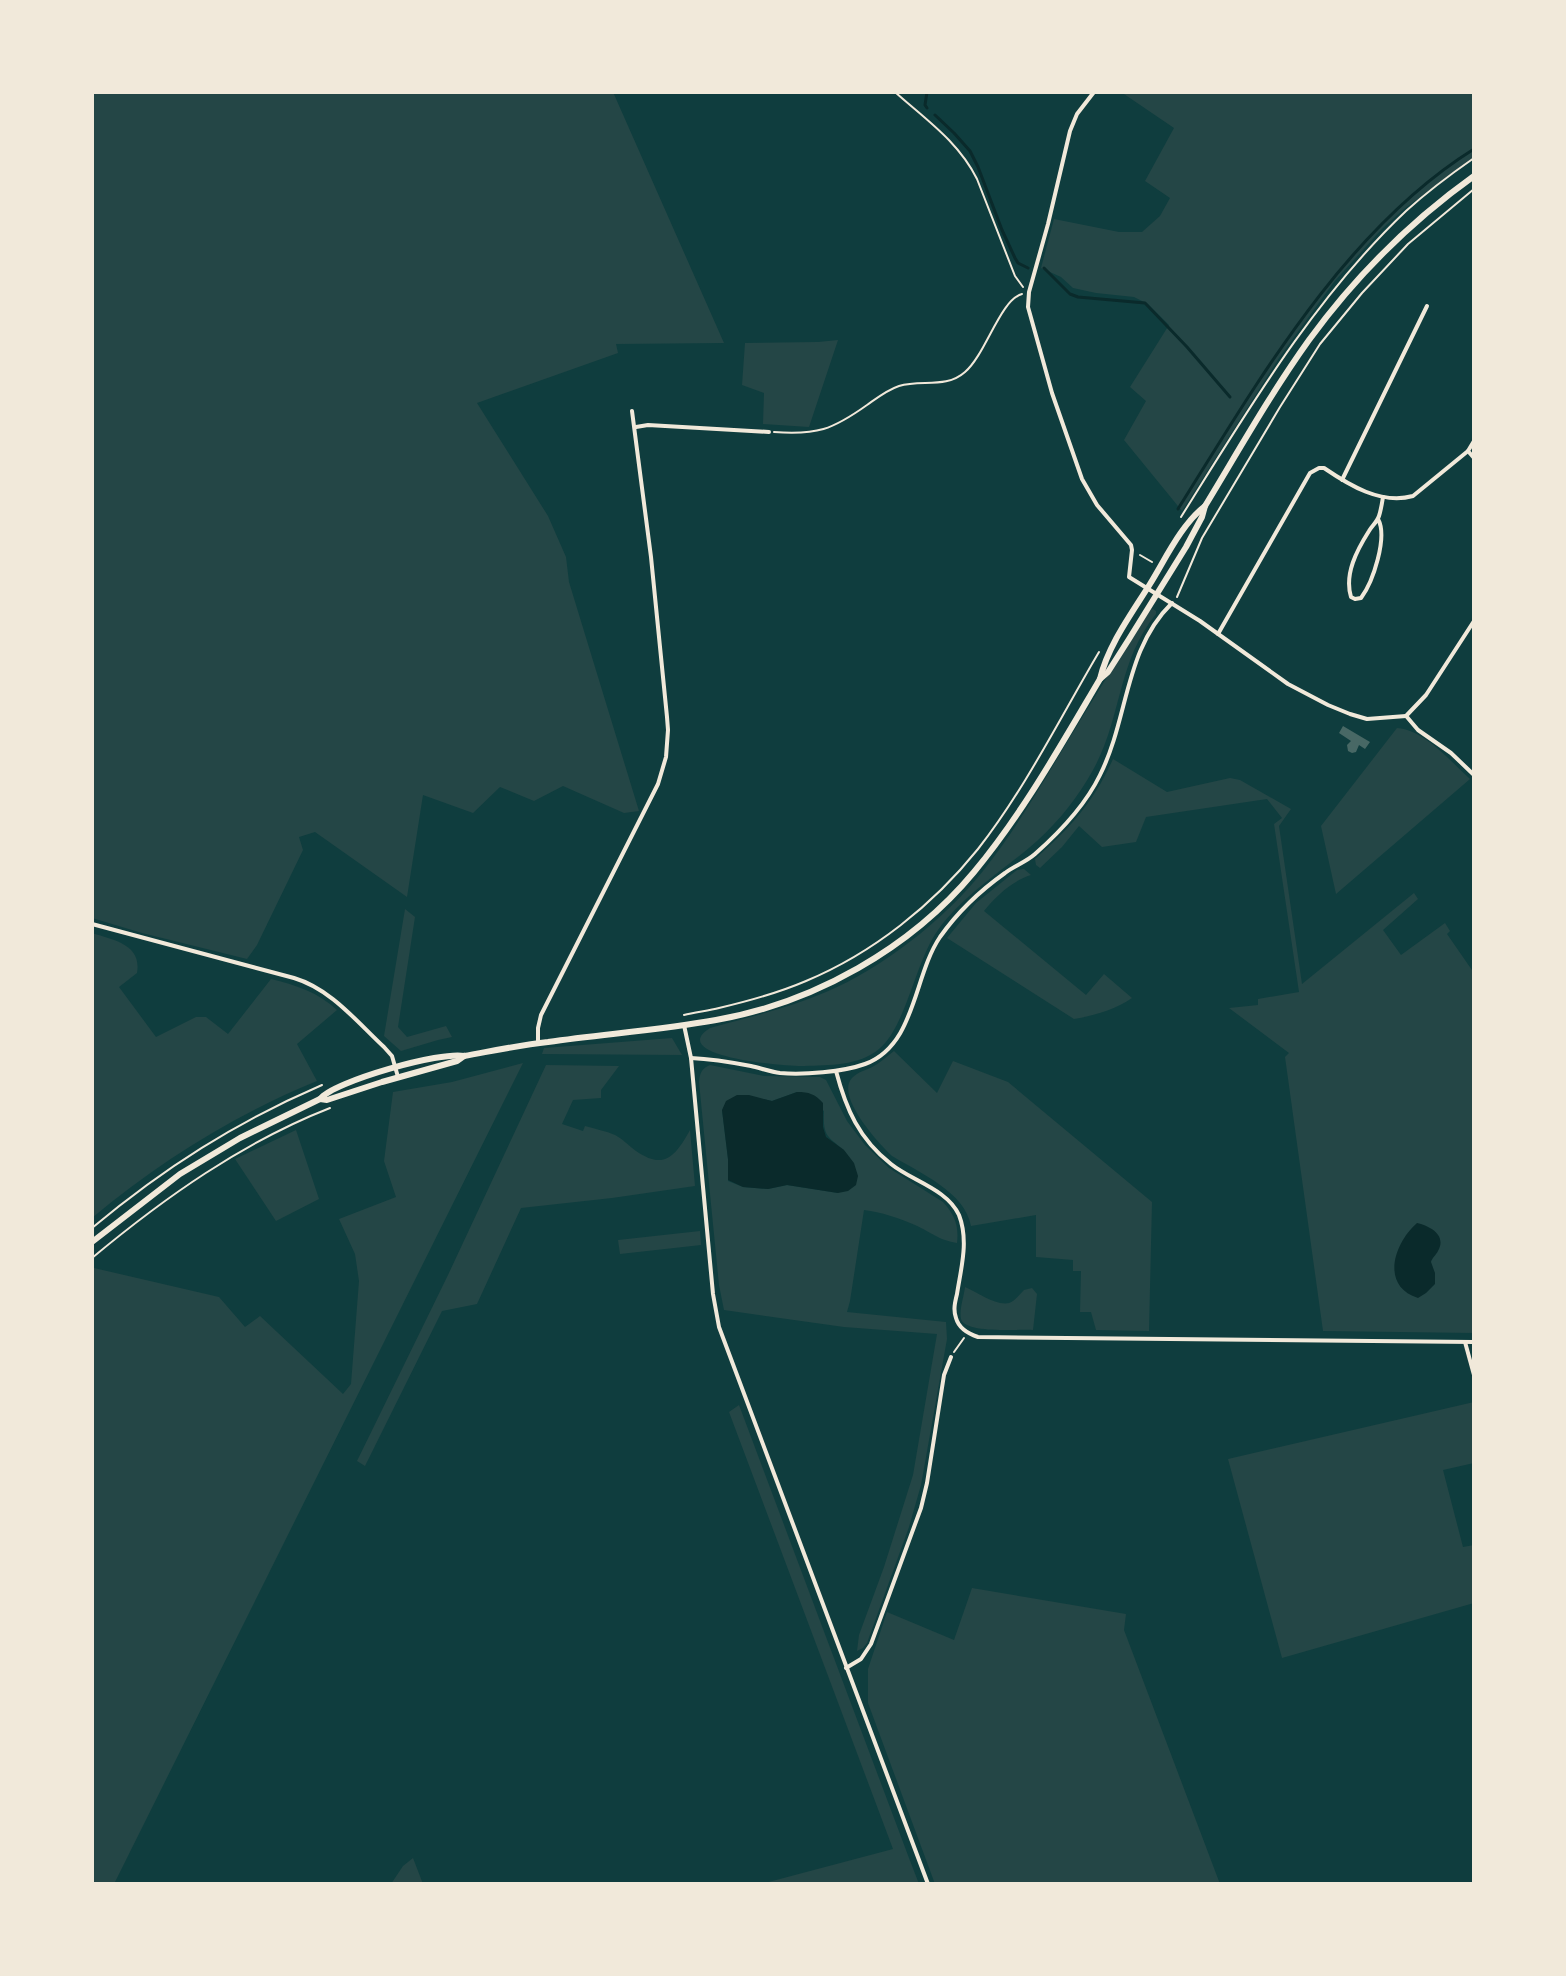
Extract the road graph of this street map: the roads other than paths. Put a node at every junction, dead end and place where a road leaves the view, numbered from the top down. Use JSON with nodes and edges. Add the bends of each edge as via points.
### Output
{"nodes":[{"id":1,"x":1094,"y":92,"type":"edge"},
{"id":2,"x":1474,"y":176,"type":"edge"},
{"id":3,"x":1427,"y":306,"type":"dead end"},
{"id":4,"x":632,"y":411,"type":"dead end"},
{"id":5,"x":636,"y":427,"type":"junction"},
{"id":6,"x":769,"y":432,"type":"road end"},
{"id":7,"x":1474,"y":441,"type":"edge"},
{"id":8,"x":1468,"y":451,"type":"junction"},
{"id":9,"x":1474,"y":458,"type":"edge"},
{"id":10,"x":1342,"y":480,"type":"junction"},
{"id":11,"x":1383,"y":497,"type":"junction"},
{"id":12,"x":1205,"y":506,"type":"junction"},
{"id":13,"x":1378,"y":519,"type":"junction"},
{"id":14,"x":1148,"y":588,"type":"junction"},
{"id":15,"x":1157,"y":593,"type":"junction"},
{"id":16,"x":1174,"y":601,"type":"junction"},
{"id":17,"x":1474,"y":621,"type":"edge"},
{"id":18,"x":1218,"y":634,"type":"junction"},
{"id":19,"x":1100,"y":679,"type":"junction"},
{"id":20,"x":1406,"y":716,"type":"junction"},
{"id":21,"x":1474,"y":775,"type":"edge"},
{"id":22,"x":92,"y":924,"type":"edge"},
{"id":23,"x":684,"y":1025,"type":"junction"},
{"id":24,"x":538,"y":1043,"type":"junction"},
{"id":25,"x":464,"y":1056,"type":"junction"},
{"id":26,"x":691,"y":1058,"type":"junction"},
{"id":27,"x":395,"y":1067,"type":"junction"},
{"id":28,"x":836,"y":1071,"type":"junction"},
{"id":29,"x":398,"y":1077,"type":"junction"},
{"id":30,"x":320,"y":1099,"type":"junction"},
{"id":31,"x":92,"y":1242,"type":"edge"},
{"id":32,"x":1465,"y":1342,"type":"junction"},
{"id":33,"x":1474,"y":1342,"type":"edge"},
{"id":34,"x":951,"y":1357,"type":"road end"},
{"id":35,"x":1474,"y":1375,"type":"edge"},
{"id":36,"x":846,"y":1668,"type":"junction"},
{"id":37,"x":928,"y":1884,"type":"edge"}],
"edges":[{"from":1,"to":14,"type":"street","via":[[1070,131],[1028,307],[1082,479],[1131,545],[1129,577]]},
{"from":2,"to":12,"type":"main road","via":[[1410,227],[1358,279],[1282,380]]},
{"from":3,"to":10,"type":"street"},
{"from":4,"to":5,"type":"street"},
{"from":5,"to":6,"type":"street"},
{"from":5,"to":24,"type":"street","via":[[665,694],[666,757],[658,784],[541,1015]]},
{"from":7,"to":8,"type":"street"},
{"from":8,"to":9,"type":"street"},
{"from":8,"to":11,"type":"street","via":[[1413,496]]},
{"from":10,"to":11,"type":"street"},
{"from":10,"to":18,"type":"street","via":[[1324,468],[1310,473]]},
{"from":11,"to":13,"type":"street"},
{"from":12,"to":14,"type":"main road"},
{"from":12,"to":15,"type":"main road"},
{"from":13,"to":13,"type":"street","via":[[1351,570],[1349,590],[1355,599],[1367,590],[1374,573],[1382,533]]},
{"from":14,"to":15,"type":"street"},
{"from":14,"to":19,"type":"main road"},
{"from":15,"to":16,"type":"street"},
{"from":15,"to":19,"type":"main road"},
{"from":16,"to":18,"type":"street"},
{"from":16,"to":28,"type":"street","via":[[1140,649],[1109,756],[1076,814],[1033,856],[983,889],[948,927],[929,958],[902,1031],[888,1049],[864,1064]]},
{"from":17,"to":20,"type":"street"},
{"from":18,"to":20,"type":"street","via":[[1288,684],[1339,710],[1367,719]]},
{"from":19,"to":23,"type":"main road","via":[[1002,837],[921,924],[808,994]]},
{"from":20,"to":21,"type":"street"},
{"from":22,"to":27,"type":"street","via":[[312,984],[384,1047]]},
{"from":23,"to":24,"type":"main road"},
{"from":23,"to":26,"type":"street"},
{"from":24,"to":25,"type":"main road"},
{"from":25,"to":27,"type":"main road"},
{"from":25,"to":29,"type":"main road"},
{"from":26,"to":28,"type":"street","via":[[780,1073]]},
{"from":26,"to":36,"type":"street","via":[[719,1327]]},
{"from":27,"to":29,"type":"street"},
{"from":27,"to":30,"type":"main road","via":[[346,1083]]},
{"from":28,"to":32,"type":"street","via":[[848,1110],[875,1150],[956,1210],[964,1238],[955,1312],[968,1333]]},
{"from":29,"to":30,"type":"main road"},
{"from":30,"to":31,"type":"main road","via":[[180,1174]]},
{"from":32,"to":33,"type":"street"},
{"from":32,"to":35,"type":"street"},
{"from":34,"to":36,"type":"street","via":[[914,1532],[871,1644]]},
{"from":36,"to":37,"type":"street"}]}
